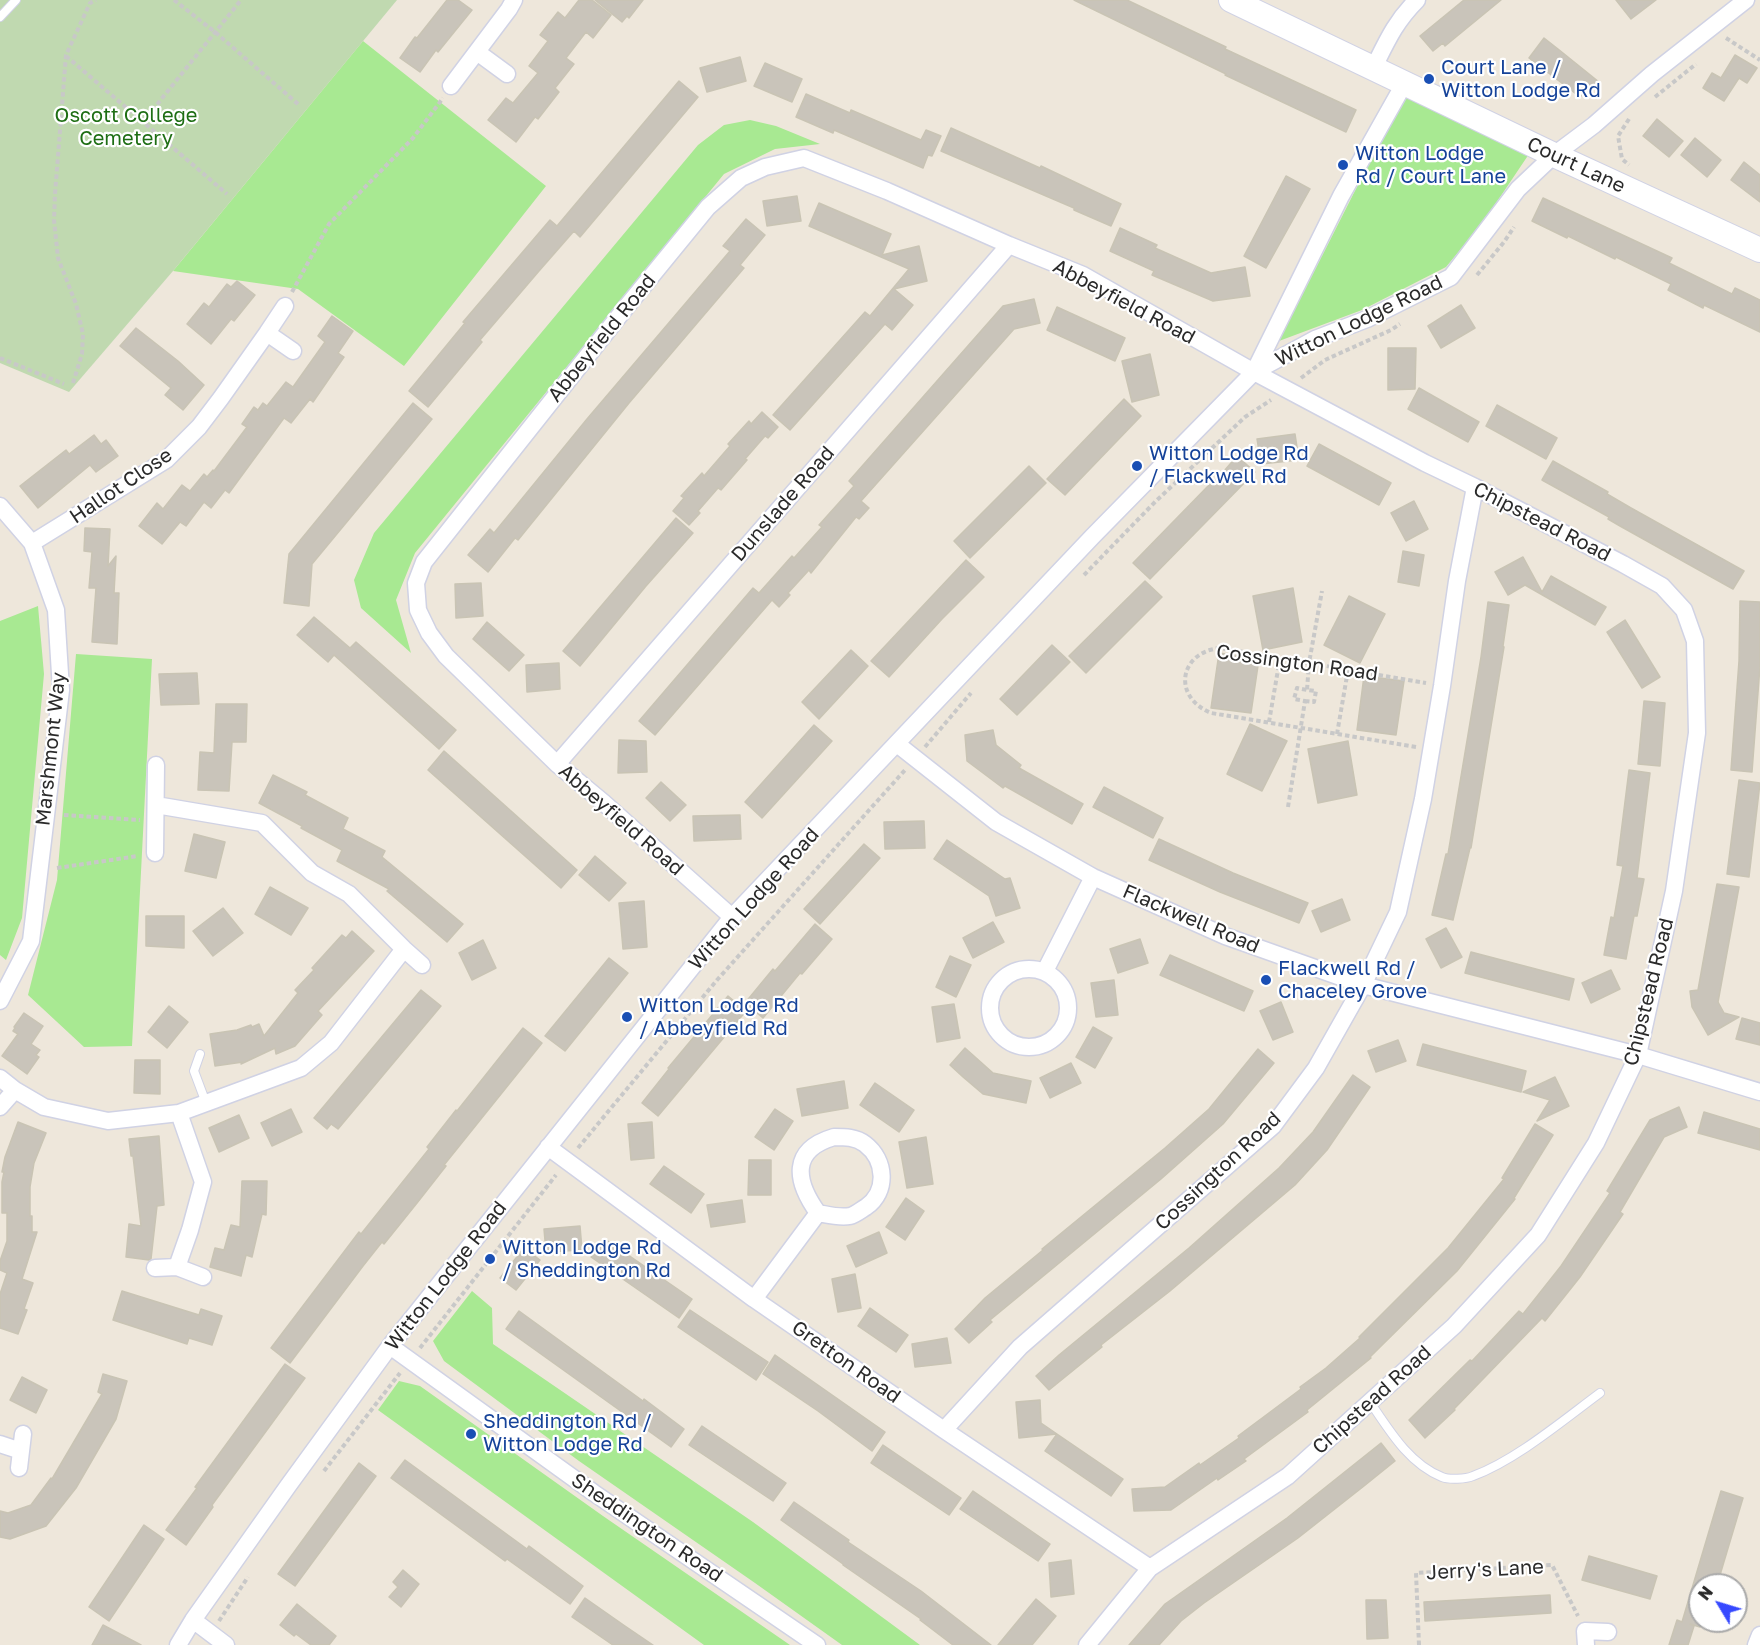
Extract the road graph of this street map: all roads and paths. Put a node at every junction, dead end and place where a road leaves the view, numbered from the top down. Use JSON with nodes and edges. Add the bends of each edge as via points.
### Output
{"nodes":[{"id":1,"x":16,"y":0,"type":"edge"},
{"id":2,"x":96,"y":0,"type":"edge"},
{"id":3,"x":174,"y":0,"type":"edge"},
{"id":4,"x":241,"y":0,"type":"edge"},
{"id":5,"x":514,"y":0,"type":"edge"},
{"id":6,"x":1231,"y":0,"type":"edge"},
{"id":7,"x":1417,"y":0,"type":"edge"},
{"id":8,"x":1746,"y":0,"type":"edge"},
{"id":9,"x":0,"y":17,"type":"edge"},
{"id":10,"x":1710,"y":29,"type":"junction"},
{"id":11,"x":215,"y":32,"type":"junction"},
{"id":12,"x":477,"y":52,"type":"junction"},
{"id":13,"x":66,"y":55,"type":"junction"},
{"id":14,"x":1760,"y":60,"type":"edge"},
{"id":15,"x":1373,"y":69,"type":"junction"},
{"id":16,"x":507,"y":74,"type":"dead end"},
{"id":17,"x":1404,"y":84,"type":"junction"},
{"id":18,"x":451,"y":86,"type":"joint"},
{"id":19,"x":298,"y":104,"type":"dead end"},
{"id":20,"x":1629,"y":118,"type":"dead end"},
{"id":21,"x":143,"y":122,"type":"junction"},
{"id":22,"x":1554,"y":155,"type":"junction"},
{"id":23,"x":1630,"y":190,"type":"junction"},
{"id":24,"x":227,"y":194,"type":"dead end"},
{"id":25,"x":1517,"y":222,"type":"dead end"},
{"id":26,"x":1009,"y":245,"type":"junction"},
{"id":27,"x":1760,"y":250,"type":"edge"},
{"id":28,"x":1468,"y":281,"type":"dead end"},
{"id":29,"x":285,"y":306,"type":"joint"},
{"id":30,"x":1400,"y":324,"type":"dead end"},
{"id":31,"x":267,"y":333,"type":"junction"},
{"id":32,"x":293,"y":351,"type":"dead end"},
{"id":33,"x":0,"y":358,"type":"edge"},
{"id":34,"x":1254,"y":372,"type":"junction"},
{"id":35,"x":73,"y":383,"type":"dead end"},
{"id":36,"x":64,"y":384,"type":"dead end"},
{"id":37,"x":1286,"y":389,"type":"junction"},
{"id":38,"x":1475,"y":487,"type":"junction"},
{"id":39,"x":0,"y":506,"type":"edge"},
{"id":40,"x":32,"y":543,"type":"junction"},
{"id":41,"x":1080,"y":578,"type":"dead end"},
{"id":42,"x":1322,"y":591,"type":"dead end"},
{"id":43,"x":1280,"y":658,"type":"junction"},
{"id":44,"x":1309,"y":663,"type":"junction"},
{"id":45,"x":1348,"y":670,"type":"junction"},
{"id":46,"x":1442,"y":686,"type":"junction"},
{"id":47,"x":975,"y":689,"type":"dead end"},
{"id":48,"x":1307,"y":690,"type":"junction"},
{"id":49,"x":1305,"y":701,"type":"junction"},
{"id":50,"x":1269,"y":722,"type":"junction"},
{"id":51,"x":1302,"y":728,"type":"junction"},
{"id":52,"x":1337,"y":734,"type":"junction"},
{"id":53,"x":897,"y":744,"type":"junction"},
{"id":54,"x":1431,"y":749,"type":"junction"},
{"id":55,"x":916,"y":758,"type":"junction"},
{"id":56,"x":557,"y":764,"type":"junction"},
{"id":57,"x":156,"y":765,"type":"dead end"},
{"id":58,"x":1288,"y":807,"type":"dead end"},
{"id":59,"x":156,"y":813,"type":"junction"},
{"id":60,"x":45,"y":814,"type":"junction"},
{"id":61,"x":155,"y":853,"type":"joint"},
{"id":62,"x":38,"y":872,"type":"junction"},
{"id":63,"x":1093,"y":877,"type":"junction"},
{"id":64,"x":732,"y":917,"type":"junction"},
{"id":65,"x":404,"y":949,"type":"junction"},
{"id":66,"x":422,"y":965,"type":"dead end"},
{"id":67,"x":1046,"y":970,"type":"junction"},
{"id":68,"x":1363,"y":985,"type":"junction"},
{"id":69,"x":0,"y":1001,"type":"edge"},
{"id":70,"x":200,"y":1054,"type":"dead end"},
{"id":71,"x":1638,"y":1055,"type":"junction"},
{"id":72,"x":0,"y":1078,"type":"edge"},
{"id":73,"x":15,"y":1090,"type":"junction"},
{"id":74,"x":1760,"y":1092,"type":"edge"},
{"id":75,"x":206,"y":1103,"type":"junction"},
{"id":76,"x":0,"y":1107,"type":"edge"},
{"id":77,"x":179,"y":1113,"type":"junction"},
{"id":78,"x":548,"y":1147,"type":"junction"},
{"id":79,"x":566,"y":1161,"type":"junction"},
{"id":80,"x":818,"y":1213,"type":"junction"},
{"id":81,"x":177,"y":1267,"type":"junction"},
{"id":82,"x":155,"y":1268,"type":"dead end"},
{"id":83,"x":203,"y":1277,"type":"dead end"},
{"id":84,"x":754,"y":1299,"type":"junction"},
{"id":85,"x":390,"y":1346,"type":"junction"},
{"id":86,"x":410,"y":1361,"type":"junction"},
{"id":87,"x":1600,"y":1394,"type":"dead end"},
{"id":88,"x":1370,"y":1402,"type":"junction"},
{"id":89,"x":945,"y":1430,"type":"junction"},
{"id":90,"x":0,"y":1444,"type":"edge"},
{"id":91,"x":20,"y":1468,"type":"dead end"},
{"id":92,"x":317,"y":1479,"type":"dead end"},
{"id":93,"x":1150,"y":1568,"type":"junction"},
{"id":94,"x":249,"y":1575,"type":"dead end"},
{"id":95,"x":193,"y":1620,"type":"junction"},
{"id":96,"x":1608,"y":1632,"type":"dead end"},
{"id":97,"x":211,"y":1634,"type":"junction"},
{"id":98,"x":1760,"y":1635,"type":"edge"},
{"id":99,"x":1585,"y":1638,"type":"edge"},
{"id":100,"x":178,"y":1645,"type":"edge"},
{"id":101,"x":226,"y":1645,"type":"edge"},
{"id":102,"x":817,"y":1645,"type":"edge"},
{"id":103,"x":1087,"y":1645,"type":"edge"},
{"id":104,"x":1419,"y":1645,"type":"edge"},
{"id":105,"x":1756,"y":1645,"type":"edge"}],
"edges":[{"from":1,"to":9,"type":"lane"},
{"from":2,"to":13,"type":"path","via":[[90,3]]},
{"from":3,"to":11,"type":"path"},
{"from":4,"to":11,"type":"path"},
{"from":5,"to":12,"type":"street"},
{"from":6,"to":15,"type":"street","name":"Court Lane"},
{"from":7,"to":15,"type":"street","via":[[1390,33]]},
{"from":8,"to":10,"type":"street","name":"Witton Lodge Road"},
{"from":10,"to":14,"type":"path"},
{"from":10,"to":22,"type":"street","name":"Witton Lodge Road"},
{"from":11,"to":19,"type":"path"},
{"from":11,"to":21,"type":"path"},
{"from":12,"to":16,"type":"street"},
{"from":12,"to":18,"type":"street"},
{"from":13,"to":21,"type":"path"},
{"from":13,"to":35,"type":"path","via":[[54,220],[58,258],[83,334],[82,354]]},
{"from":15,"to":17,"type":"street","name":"Court Lane"},
{"from":17,"to":22,"type":"street","name":"Court Lane"},
{"from":17,"to":34,"type":"street","name":"Witton Lodge Road","via":[[1341,196]]},
{"from":18,"to":29,"type":"path","via":[[413,138],[328,224]]},
{"from":20,"to":23,"type":"path","via":[[1618,136],[1622,159],[1640,172]]},
{"from":21,"to":24,"type":"path"},
{"from":22,"to":23,"type":"street","name":"Court Lane"},
{"from":22,"to":34,"type":"street","name":"Witton Lodge Road","via":[[1518,189],[1450,277],[1367,319],[1315,339]]},
{"from":23,"to":27,"type":"street","name":"Court Lane"},
{"from":25,"to":28,"type":"path","via":[[1477,275]]},
{"from":26,"to":34,"type":"street","name":"Abbeyfield Road","via":[[1083,275]]},
{"from":26,"to":56,"type":"street","name":"Dunslade Road"},
{"from":26,"to":56,"type":"street","name":"Abbeyfield Road","via":[[804,158],[765,167],[741,178],[708,207],[424,562],[416,583],[418,610],[446,656]]},
{"from":29,"to":31,"type":"street","name":"Hallot Close"},
{"from":30,"to":37,"type":"path","via":[[1325,360]]},
{"from":31,"to":32,"type":"street"},
{"from":31,"to":40,"type":"street","name":"Hallot Close","via":[[199,427],[166,460]]},
{"from":33,"to":36,"type":"path"},
{"from":34,"to":37,"type":"street","name":"Chipstead Road"},
{"from":34,"to":53,"type":"street","name":"Witton Lodge Road"},
{"from":37,"to":38,"type":"street","name":"Chipstead Road"},
{"from":37,"to":41,"type":"path","via":[[1245,417]]},
{"from":38,"to":46,"type":"street","name":"Cossington Road"},
{"from":38,"to":71,"type":"street","name":"Chipstead Road","via":[[1662,586],[1684,610],[1695,641],[1697,733],[1674,891]]},
{"from":39,"to":40,"type":"street","name":"Marshmont Way"},
{"from":40,"to":60,"type":"street","name":"Marshmont Way","via":[[56,610],[61,690]]},
{"from":42,"to":44,"type":"path"},
{"from":43,"to":44,"type":"path","name":"Cossington Road"},
{"from":43,"to":50,"type":"path"},
{"from":43,"to":50,"type":"path","name":"Cossington Road","via":[[1210,649],[1195,659],[1185,678],[1189,698],[1203,710]]},
{"from":44,"to":45,"type":"path","name":"Cossington Road"},
{"from":44,"to":48,"type":"path"},
{"from":45,"to":46,"type":"path","name":"Cossington Road"},
{"from":45,"to":52,"type":"path"},
{"from":46,"to":54,"type":"street","name":"Cossington Road"},
{"from":47,"to":55,"type":"path"},
{"from":48,"to":49,"type":"path","via":[[1316,692],[1314,702]]},
{"from":48,"to":49,"type":"path","via":[[1297,688],[1294,699]]},
{"from":49,"to":51,"type":"path"},
{"from":50,"to":51,"type":"path","name":"Cossington Road"},
{"from":51,"to":52,"type":"path","name":"Cossington Road"},
{"from":51,"to":58,"type":"path"},
{"from":52,"to":54,"type":"path","name":"Cossington Road"},
{"from":53,"to":55,"type":"street","name":"Flackwell Road"},
{"from":53,"to":64,"type":"street","name":"Witton Lodge Road"},
{"from":54,"to":68,"type":"street","name":"Cossington Road","via":[[1398,912]]},
{"from":55,"to":63,"type":"street","name":"Flackwell Road","via":[[996,822]]},
{"from":55,"to":79,"type":"path","via":[[717,980]]},
{"from":56,"to":64,"type":"street","name":"Abbeyfield Road"},
{"from":57,"to":59,"type":"street"},
{"from":59,"to":60,"type":"path"},
{"from":59,"to":61,"type":"street"},
{"from":59,"to":65,"type":"street","via":[[262,823],[312,873],[349,894]]},
{"from":60,"to":62,"type":"street","name":"Marshmont Way"},
{"from":61,"to":62,"type":"path"},
{"from":62,"to":69,"type":"street","name":"Marshmont Way","via":[[31,941]]},
{"from":63,"to":67,"type":"street"},
{"from":63,"to":68,"type":"street","name":"Flackwell Road","via":[[1225,936]]},
{"from":64,"to":78,"type":"street","name":"Witton Lodge Road"},
{"from":65,"to":66,"type":"street"},
{"from":65,"to":75,"type":"street","via":[[331,1043],[301,1068]]},
{"from":67,"to":67,"type":"street","via":[[1065,990],[1069,1003],[1067,1020],[1052,1040],[1040,1046],[1017,1046],[1005,1040],[992,1023],[992,995],[998,983],[1014,971]]},
{"from":68,"to":71,"type":"street","name":"Flackwell Road"},
{"from":68,"to":89,"type":"street","name":"Cossington Road","via":[[1316,1068],[1273,1126],[1020,1347]]},
{"from":70,"to":75,"type":"lane","via":[[194,1071]]},
{"from":71,"to":74,"type":"street","name":"Flackwell Road"},
{"from":71,"to":88,"type":"street","name":"Chipstead Road","via":[[1596,1143],[1538,1235],[1454,1326]]},
{"from":72,"to":73,"type":"street"},
{"from":73,"to":76,"type":"street"},
{"from":73,"to":77,"type":"street","via":[[44,1107],[108,1121]]},
{"from":75,"to":77,"type":"street"},
{"from":77,"to":81,"type":"street","via":[[203,1182]]},
{"from":78,"to":79,"type":"street","name":"Gretton Road"},
{"from":78,"to":85,"type":"street","name":"Witton Lodge Road"},
{"from":79,"to":84,"type":"street","name":"Gretton Road"},
{"from":79,"to":86,"type":"path"},
{"from":80,"to":80,"type":"street","via":[[802,1185],[800,1170],[806,1154],[821,1141],[834,1137],[864,1143],[877,1157],[882,1172],[881,1187],[872,1202],[852,1216]]},
{"from":80,"to":84,"type":"street"},
{"from":81,"to":82,"type":"street"},
{"from":81,"to":83,"type":"street"},
{"from":84,"to":89,"type":"street","name":"Gretton Road"},
{"from":85,"to":86,"type":"street","name":"Sheddington Road"},
{"from":85,"to":95,"type":"street","name":"Witton Lodge Road"},
{"from":86,"to":92,"type":"path"},
{"from":86,"to":102,"type":"street","name":"Sheddington Road"},
{"from":87,"to":88,"type":"lane","via":[[1509,1458],[1471,1477],[1453,1478],[1444,1478],[1417,1463]]},
{"from":88,"to":93,"type":"street","name":"Chipstead Road","via":[[1288,1476]]},
{"from":89,"to":93,"type":"street","name":"Gretton Road"},
{"from":90,"to":91,"type":"street","via":[[22,1442]]},
{"from":93,"to":103,"type":"street","name":"Chipstead Road"},
{"from":94,"to":97,"type":"path"},
{"from":95,"to":97,"type":"street"},
{"from":95,"to":100,"type":"street","name":"Witton Lodge Road"},
{"from":96,"to":99,"type":"street"},
{"from":97,"to":101,"type":"street"},
{"from":98,"to":105,"type":"street"},
{"from":99,"to":104,"type":"path","name":"Jerry's Lane","via":[[1552,1565],[1416,1573]]}]}
